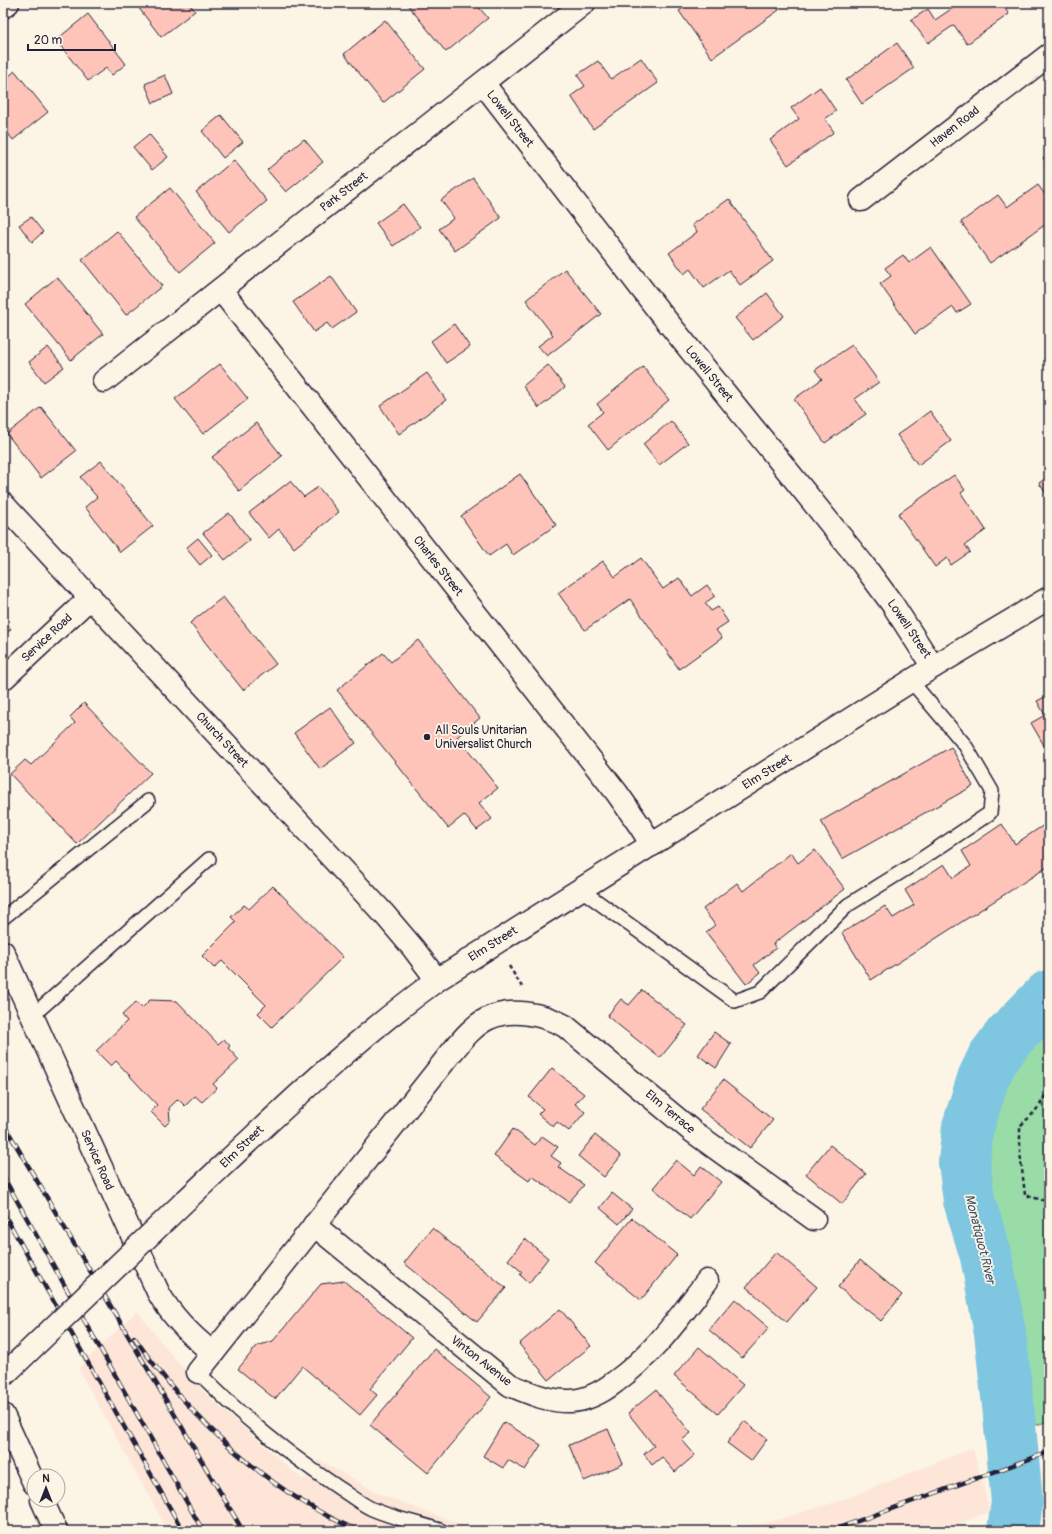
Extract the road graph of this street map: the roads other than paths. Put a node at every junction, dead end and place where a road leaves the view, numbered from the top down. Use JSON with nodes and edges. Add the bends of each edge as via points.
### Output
{"nodes":[{"id":1,"x":8,"y":3,"type":"edge"},
{"id":2,"x":584,"y":3,"type":"edge"},
{"id":3,"x":3,"y":7,"type":"edge"},
{"id":4,"x":1049,"y":55,"type":"edge"},
{"id":5,"x":483,"y":83,"type":"junction"},
{"id":6,"x":861,"y":200,"type":"dead end"},
{"id":7,"x":221,"y":290,"type":"junction"},
{"id":8,"x":104,"y":381,"type":"dead end"},
{"id":9,"x":3,"y":504,"type":"edge"},
{"id":10,"x":91,"y":597,"type":"junction"},
{"id":11,"x":1049,"y":598,"type":"edge"},
{"id":12,"x":933,"y":667,"type":"junction"},
{"id":13,"x":3,"y":679,"type":"edge"},
{"id":14,"x":911,"y":681,"type":"junction"},
{"id":15,"x":148,"y":801,"type":"dead end"},
{"id":16,"x":652,"y":845,"type":"junction"},
{"id":17,"x":209,"y":859,"type":"dead end"},
{"id":18,"x":580,"y":889,"type":"junction"},
{"id":19,"x":3,"y":918,"type":"edge"},
{"id":20,"x":3,"y":952,"type":"edge"},
{"id":21,"x":437,"y":980,"type":"junction"},
{"id":22,"x":32,"y":1016,"type":"junction"},
{"id":23,"x":814,"y":1219,"type":"dead end"},
{"id":24,"x":314,"y":1225,"type":"junction"},
{"id":25,"x":707,"y":1281,"type":"dead end"},
{"id":26,"x":213,"y":1353,"type":"junction"},
{"id":27,"x":198,"y":1372,"type":"joint"},
{"id":28,"x":3,"y":1376,"type":"edge"},
{"id":29,"x":3,"y":1415,"type":"edge"},
{"id":30,"x":27,"y":1468,"type":"edge"},
{"id":31,"x":46,"y":1508,"type":"edge"},
{"id":32,"x":56,"y":1531,"type":"edge"},
{"id":33,"x":442,"y":1531,"type":"edge"}],
"edges":[{"from":1,"to":3,"type":"main road"},
{"from":2,"to":5,"type":"main road","name":"Park Street"},
{"from":4,"to":6,"type":"main road","name":"Haven Road"},
{"from":5,"to":7,"type":"main road","name":"Park Street"},
{"from":5,"to":12,"type":"main road","name":"Lowell Street","via":[[658,310],[862,563]]},
{"from":7,"to":8,"type":"main road","name":"Park Street"},
{"from":7,"to":16,"type":"main road","name":"Charles Street","via":[[613,788]]},
{"from":9,"to":10,"type":"main road","name":"Church Street"},
{"from":10,"to":13,"type":"main road","name":"Service Road"},
{"from":10,"to":21,"type":"main road","name":"Church Street","via":[[385,915]]},
{"from":11,"to":12,"type":"main road","name":"Elm Street"},
{"from":12,"to":14,"type":"main road","name":"Elm Street"},
{"from":14,"to":16,"type":"main road","name":"Elm Street"},
{"from":14,"to":18,"type":"lane","via":[[964,744],[992,791],[990,813],[848,905],[760,992],[735,1001]]},
{"from":15,"to":19,"type":"lane"},
{"from":16,"to":18,"type":"main road","name":"Elm Street"},
{"from":17,"to":22,"type":"lane"},
{"from":18,"to":21,"type":"main road","name":"Elm Street"},
{"from":20,"to":22,"type":"main road","name":"Service Road"},
{"from":21,"to":28,"type":"main road","name":"Elm Street","bridge":true,"via":[[381,1022],[327,1068]]},
{"from":22,"to":26,"type":"main road","name":"Service Road","via":[[166,1307],[181,1325]]},
{"from":23,"to":24,"type":"main road","name":"Elm Terrace","via":[[692,1131],[565,1026],[531,1014],[504,1014],[488,1019],[465,1037]]},
{"from":24,"to":25,"type":"main road","name":"Vinton Avenue","via":[[510,1385],[541,1398],[570,1401],[584,1399],[610,1386],[653,1351]]},
{"from":24,"to":26,"type":"main road"},
{"from":26,"to":27,"type":"main road"},
{"from":27,"to":33,"type":"lane","via":[[222,1396],[321,1477],[371,1508],[403,1521]]},
{"from":29,"to":30,"type":"main road"},
{"from":31,"to":32,"type":"main road"}]}
